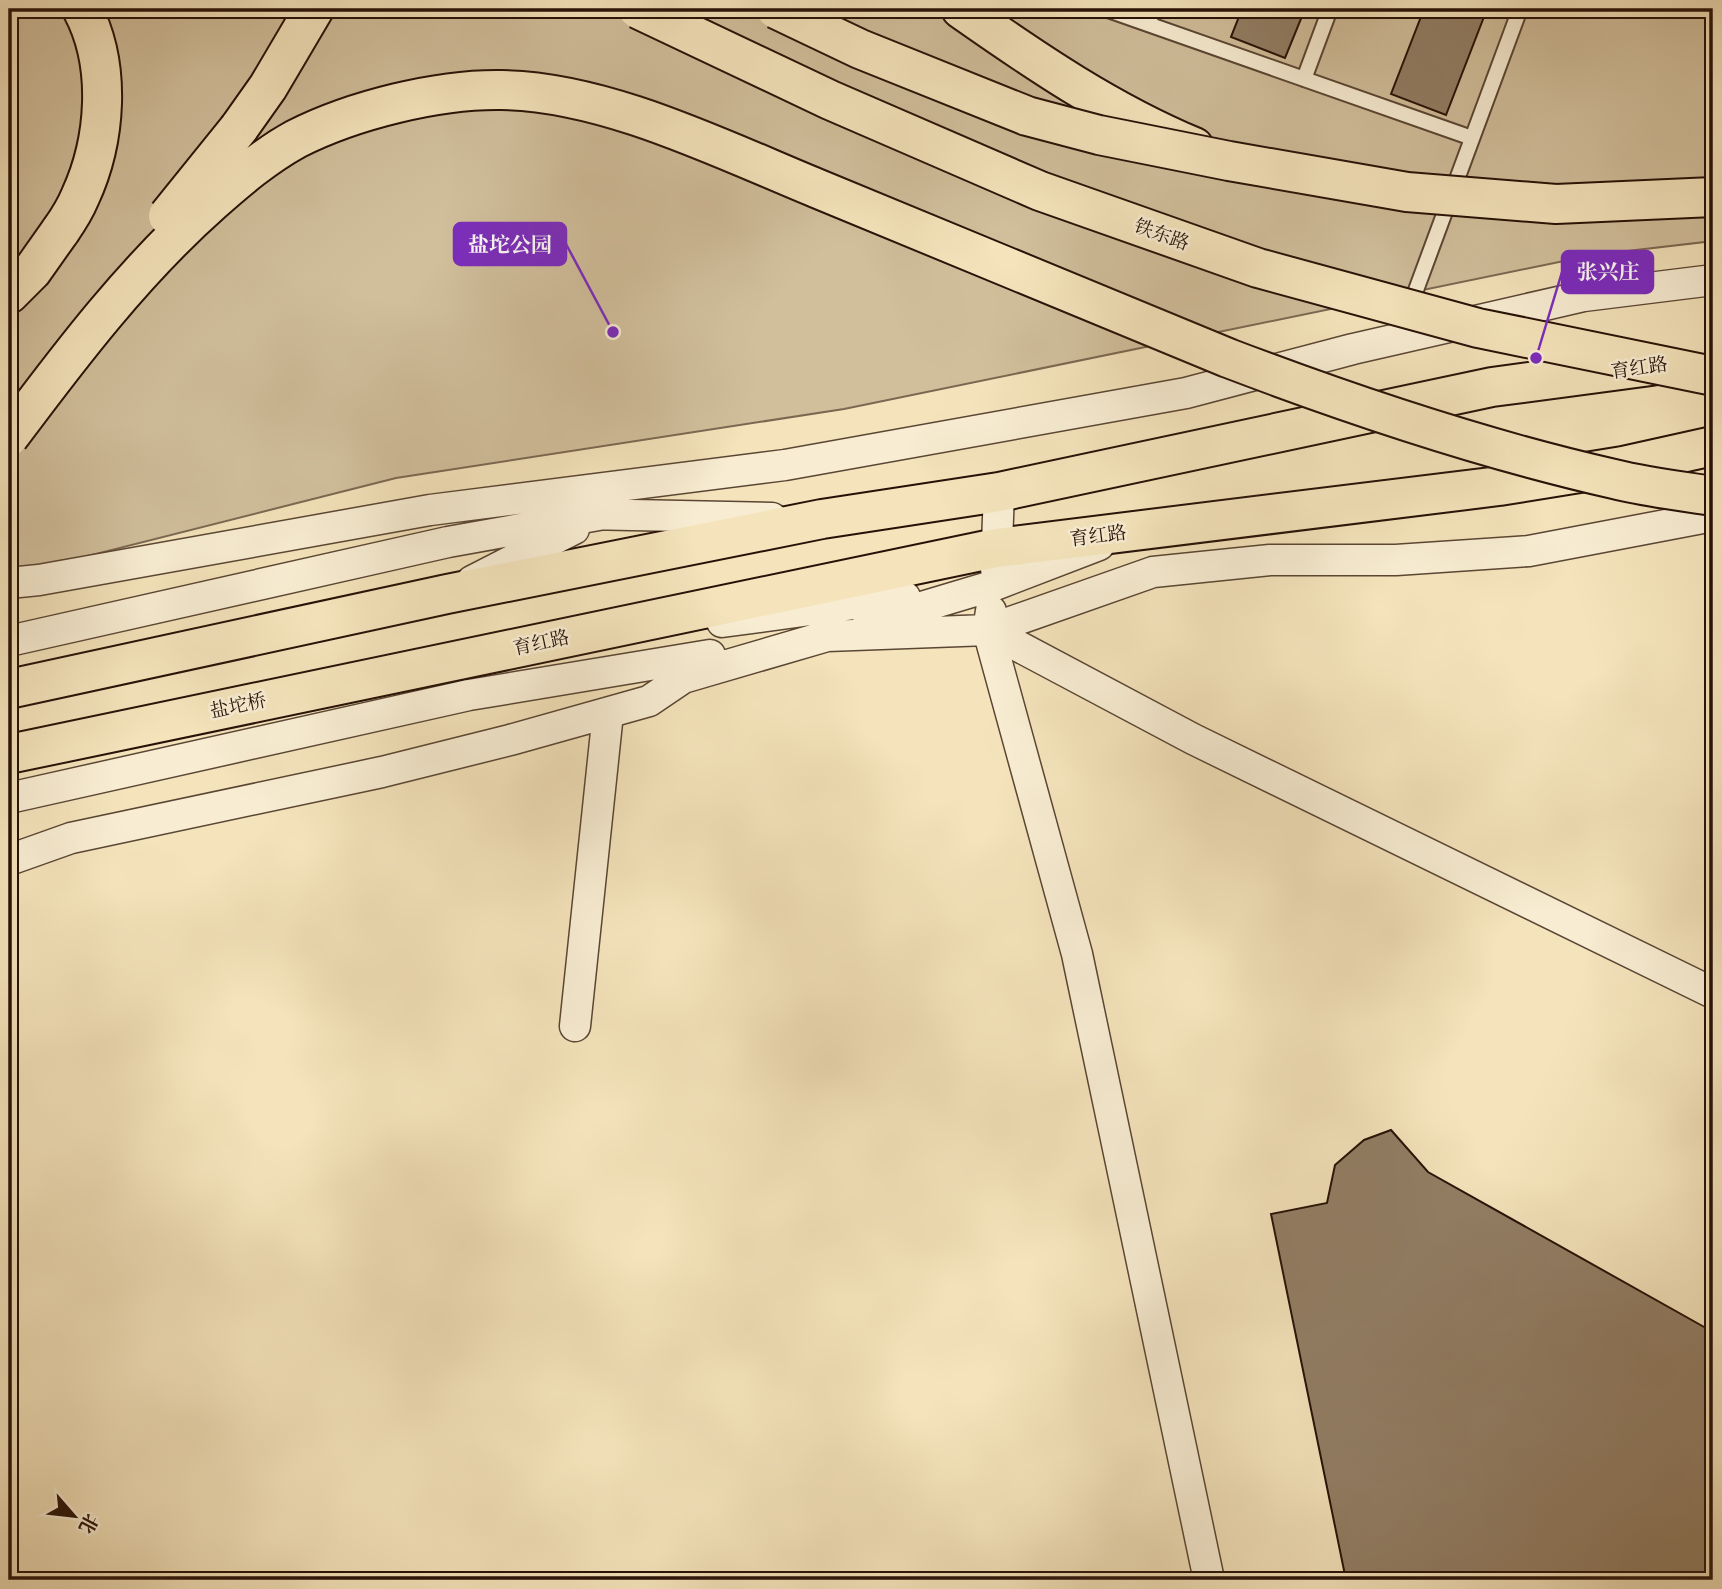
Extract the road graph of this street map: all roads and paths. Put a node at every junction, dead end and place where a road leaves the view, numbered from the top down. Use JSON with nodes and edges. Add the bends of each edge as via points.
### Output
{"nodes":[{"id":1,"x":82,"y":9,"type":"edge"},
{"id":2,"x":314,"y":9,"type":"edge"},
{"id":3,"x":638,"y":9,"type":"edge"},
{"id":4,"x":776,"y":9,"type":"edge"},
{"id":5,"x":961,"y":9,"type":"edge"},
{"id":6,"x":1105,"y":9,"type":"edge"},
{"id":7,"x":1154,"y":9,"type":"edge"},
{"id":8,"x":1330,"y":9,"type":"edge"},
{"id":9,"x":1520,"y":9,"type":"edge"},
{"id":10,"x":1149,"y":24,"type":"junction"},
{"id":11,"x":1304,"y":79,"type":"junction"},
{"id":12,"x":1472,"y":138,"type":"junction"},
{"id":13,"x":1229,"y":161,"type":"junction"},
{"id":14,"x":1713,"y":197,"type":"edge"},
{"id":15,"x":168,"y":229,"type":"junction"},
{"id":16,"x":1713,"y":280,"type":"edge"},
{"id":17,"x":9,"y":294,"type":"edge"},
{"id":18,"x":89,"y":318,"type":"junction"},
{"id":19,"x":1398,"y":339,"type":"junction"},
{"id":20,"x":1713,"y":356,"type":"edge"},
{"id":21,"x":1713,"y":376,"type":"edge"},
{"id":22,"x":9,"y":401,"type":"edge"},
{"id":23,"x":9,"y":437,"type":"edge"},
{"id":24,"x":1713,"y":446,"type":"edge"},
{"id":25,"x":785,"y":465,"type":"junction"},
{"id":26,"x":999,"y":492,"type":"junction"},
{"id":27,"x":1713,"y":496,"type":"edge"},
{"id":28,"x":430,"y":510,"type":"junction"},
{"id":29,"x":604,"y":514,"type":"junction"},
{"id":30,"x":1713,"y":516,"type":"edge"},
{"id":31,"x":822,"y":519,"type":"junction"},
{"id":32,"x":996,"y":566,"type":"junction"},
{"id":33,"x":1153,"y":572,"type":"junction"},
{"id":34,"x":9,"y":583,"type":"edge"},
{"id":35,"x":447,"y":594,"type":"junction"},
{"id":36,"x":988,"y":630,"type":"junction"},
{"id":37,"x":827,"y":636,"type":"junction"},
{"id":38,"x":9,"y":641,"type":"edge"},
{"id":39,"x":467,"y":657,"type":"joint"},
{"id":40,"x":9,"y":689,"type":"edge"},
{"id":41,"x":608,"y":713,"type":"junction"},
{"id":42,"x":9,"y":754,"type":"edge"},
{"id":43,"x":9,"y":798,"type":"edge"},
{"id":44,"x":9,"y":860,"type":"edge"},
{"id":45,"x":1713,"y":993,"type":"edge"},
{"id":46,"x":575,"y":1026,"type":"dead end"},
{"id":47,"x":1209,"y":1580,"type":"edge"}],
"edges":[{"from":1,"to":17,"type":"highway","bridge":true,"via":[[99,52],[102,99],[98,145],[80,197],[61,230]]},
{"from":2,"to":15,"type":"highway","bridge":true,"via":[[268,87]]},
{"from":3,"to":21,"type":"highway","name":"铁东路","bridge":true,"via":[[830,100],[1040,191],[1258,268],[1479,328]]},
{"from":4,"to":13,"type":"highway","bridge":true,"via":[[860,49],[1027,116]]},
{"from":5,"to":13,"type":"highway","bridge":true,"via":[[1090,95],[1170,137]]},
{"from":6,"to":10,"type":"lane"},
{"from":7,"to":10,"type":"lane"},
{"from":8,"to":11,"type":"lane"},
{"from":9,"to":12,"type":"lane"},
{"from":10,"to":11,"type":"lane"},
{"from":11,"to":12,"type":"lane"},
{"from":12,"to":19,"type":"lane"},
{"from":13,"to":14,"type":"highway","bridge":true,"via":[[1407,192],[1556,204]]},
{"from":15,"to":18,"type":"highway","bridge":true},
{"from":15,"to":22,"type":"highway"},
{"from":15,"to":23,"type":"highway","bridge":true},
{"from":15,"to":27,"type":"highway","bridge":true,"via":[[296,139],[342,121],[392,104],[445,95],[500,90],[546,94],[591,103],[685,135],[1308,389],[1430,429],[1615,480]]},
{"from":16,"to":19,"type":"street","name":"育红路","via":[[1584,296]]},
{"from":18,"to":22,"type":"highway"},
{"from":18,"to":23,"type":"highway","bridge":true},
{"from":19,"to":25,"type":"street","name":"育红路","via":[[1186,393]]},
{"from":20,"to":26,"type":"highway","name":"育红路","via":[[1492,387]]},
{"from":24,"to":32,"type":"highway","name":"育红路","via":[[1499,486],[1139,530]]},
{"from":25,"to":28,"type":"street","name":"育红路"},
{"from":25,"to":29,"type":"street","name":"育红路"},
{"from":26,"to":31,"type":"highway","name":"育红路"},
{"from":26,"to":32,"type":"street"},
{"from":28,"to":29,"type":"street","name":"育红路"},
{"from":28,"to":34,"type":"street","name":"育红路"},
{"from":29,"to":31,"type":"street","name":"育红路"},
{"from":29,"to":35,"type":"street","name":"育红路"},
{"from":29,"to":38,"type":"street","name":"育红路","via":[[448,542]]},
{"from":30,"to":33,"type":"street","name":"育红路","via":[[1529,551],[1396,560],[1270,560]]},
{"from":31,"to":35,"type":"highway","name":"育红路"},
{"from":32,"to":33,"type":"street","name":"育红路"},
{"from":32,"to":36,"type":"street"},
{"from":32,"to":37,"type":"street","name":"育红路"},
{"from":32,"to":39,"type":"highway","name":"育红路"},
{"from":33,"to":36,"type":"street","name":"育红路"},
{"from":35,"to":40,"type":"highway"},
{"from":36,"to":37,"type":"street","name":"育红路"},
{"from":36,"to":45,"type":"street","via":[[1194,739]]},
{"from":36,"to":47,"type":"street","via":[[1077,954]]},
{"from":37,"to":41,"type":"street","name":"育红路","via":[[683,678],[649,701]]},
{"from":37,"to":43,"type":"street","name":"育红路","via":[[470,695]]},
{"from":39,"to":42,"type":"highway","name":"盐坨桥"},
{"from":41,"to":44,"type":"street","name":"育红路","via":[[382,772],[71,838]]},
{"from":41,"to":46,"type":"street"}]}
